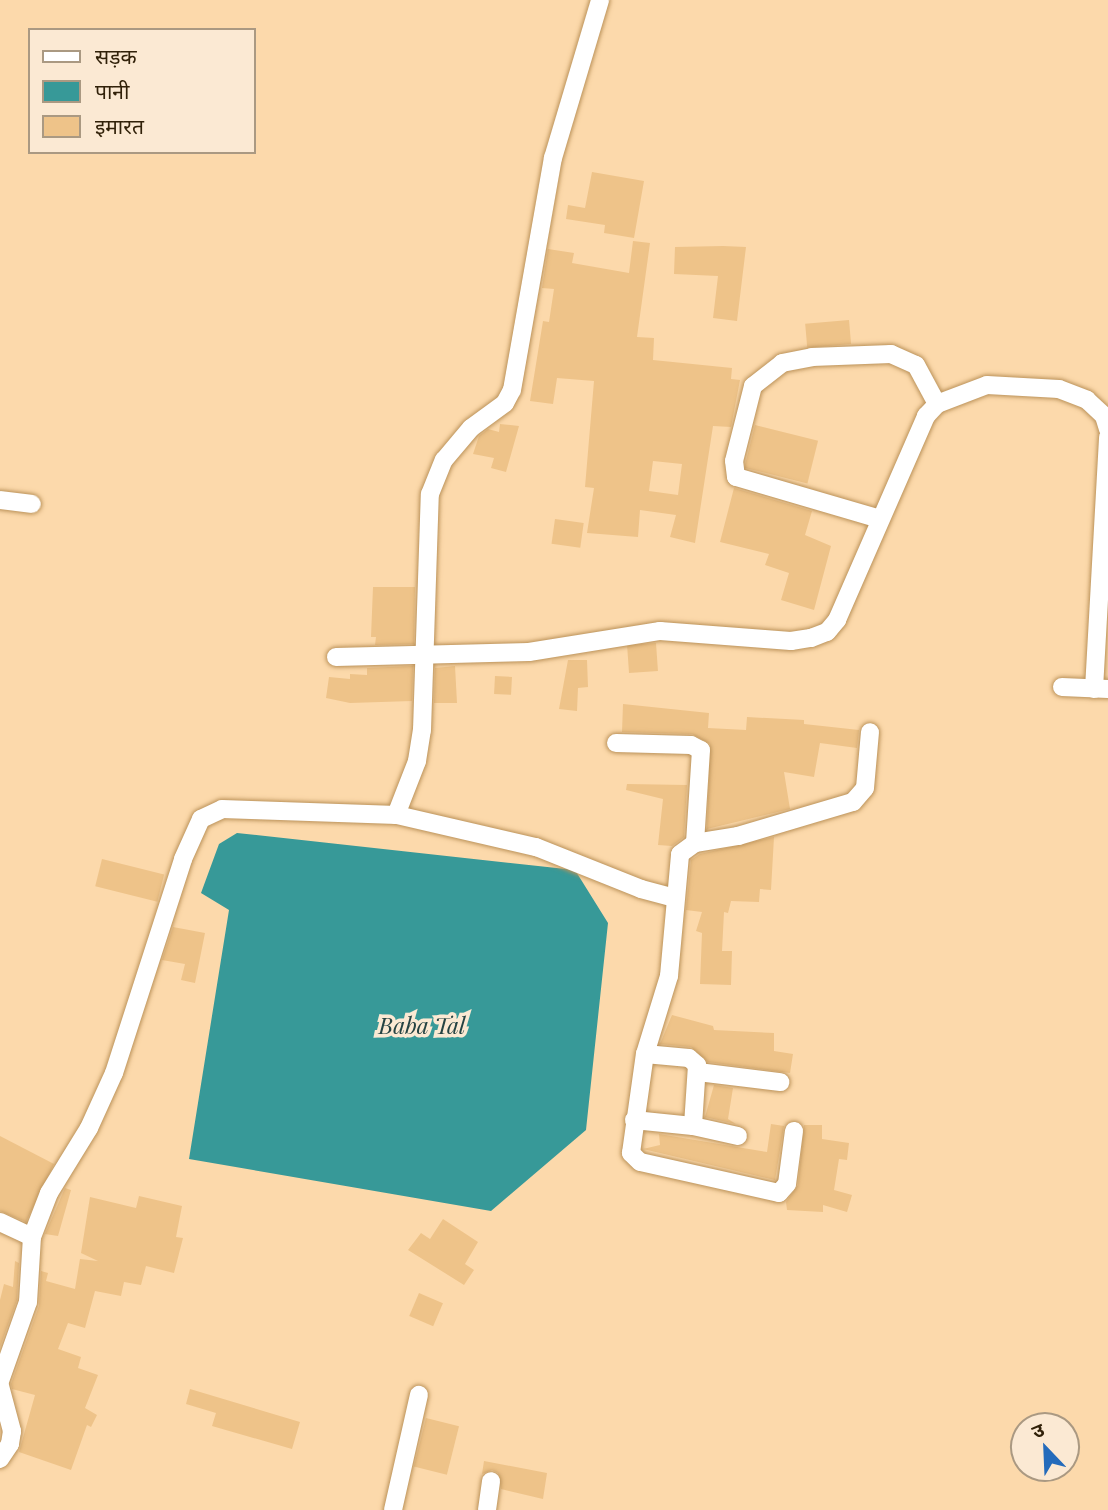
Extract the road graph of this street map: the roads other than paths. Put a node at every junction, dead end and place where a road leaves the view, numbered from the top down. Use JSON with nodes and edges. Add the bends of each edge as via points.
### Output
{"nodes":[{"id":1,"x":600,"y":0,"type":"edge"},
{"id":2,"x":937,"y":404,"type":"junction"},
{"id":3,"x":1108,"y":429,"type":"edge"},
{"id":4,"x":1108,"y":437,"type":"edge"},
{"id":5,"x":1108,"y":443,"type":"edge"},
{"id":6,"x":0,"y":500,"type":"edge"},
{"id":7,"x":32,"y":504,"type":"dead end"},
{"id":8,"x":880,"y":519,"type":"junction"},
{"id":9,"x":422,"y":654,"type":"junction"},
{"id":10,"x":336,"y":657,"type":"dead end"},
{"id":11,"x":1062,"y":687,"type":"dead end"},
{"id":12,"x":1101,"y":689,"type":"edge"},
{"id":13,"x":870,"y":732,"type":"dead end"},
{"id":14,"x":616,"y":743,"type":"dead end"},
{"id":15,"x":396,"y":815,"type":"junction"},
{"id":16,"x":695,"y":843,"type":"junction"},
{"id":17,"x":674,"y":898,"type":"junction"},
{"id":18,"x":645,"y":1054,"type":"junction"},
{"id":19,"x":698,"y":1072,"type":"junction"},
{"id":20,"x":780,"y":1082,"type":"dead end"},
{"id":21,"x":634,"y":1120,"type":"junction"},
{"id":22,"x":693,"y":1126,"type":"junction"},
{"id":23,"x":794,"y":1131,"type":"dead end"},
{"id":24,"x":738,"y":1136,"type":"dead end"},
{"id":25,"x":0,"y":1222,"type":"edge"},
{"id":26,"x":32,"y":1237,"type":"junction"},
{"id":27,"x":0,"y":1383,"type":"edge"},
{"id":28,"x":419,"y":1395,"type":"dead end"},
{"id":29,"x":0,"y":1459,"type":"edge"},
{"id":30,"x":491,"y":1481,"type":"dead end"},
{"id":31,"x":393,"y":1510,"type":"edge"},
{"id":32,"x":487,"y":1510,"type":"edge"}],
"edges":[{"from":1,"to":9,"type":"street","via":[[553,158],[512,390],[505,403],[471,428],[444,460],[430,494]]},
{"from":2,"to":3,"type":"street","via":[[987,386],[1059,389],[1087,400],[1104,416]]},
{"from":2,"to":8,"type":"street","via":[[926,416]]},
{"from":2,"to":8,"type":"street","via":[[915,365],[891,354],[811,357],[782,363],[753,386],[734,461],[736,477]]},
{"from":4,"to":5,"type":"street"},
{"from":5,"to":12,"type":"street"},
{"from":6,"to":7,"type":"street"},
{"from":8,"to":9,"type":"street","via":[[837,620],[827,632],[811,638],[791,641],[660,631],[529,652]]},
{"from":9,"to":10,"type":"street"},
{"from":9,"to":15,"type":"street","via":[[417,761]]},
{"from":11,"to":12,"type":"street"},
{"from":13,"to":16,"type":"street","via":[[865,788],[853,802],[738,836]]},
{"from":14,"to":16,"type":"street","via":[[691,745],[701,750]]},
{"from":15,"to":17,"type":"street","via":[[537,847]]},
{"from":15,"to":26,"type":"street","via":[[222,809],[201,819],[186,849],[114,1073],[89,1128],[50,1193]]},
{"from":16,"to":17,"type":"street","via":[[680,854]]},
{"from":17,"to":18,"type":"street","via":[[669,976]]},
{"from":18,"to":19,"type":"street","via":[[689,1058]]},
{"from":18,"to":21,"type":"street"},
{"from":19,"to":20,"type":"street"},
{"from":19,"to":22,"type":"street"},
{"from":21,"to":22,"type":"street"},
{"from":21,"to":23,"type":"street","via":[[631,1153],[640,1162],[779,1194],[787,1184]]},
{"from":22,"to":24,"type":"street"},
{"from":25,"to":26,"type":"street"},
{"from":26,"to":27,"type":"street","via":[[28,1302]]},
{"from":27,"to":29,"type":"street","via":[[12,1431]]},
{"from":28,"to":31,"type":"street"},
{"from":30,"to":32,"type":"street"}]}
